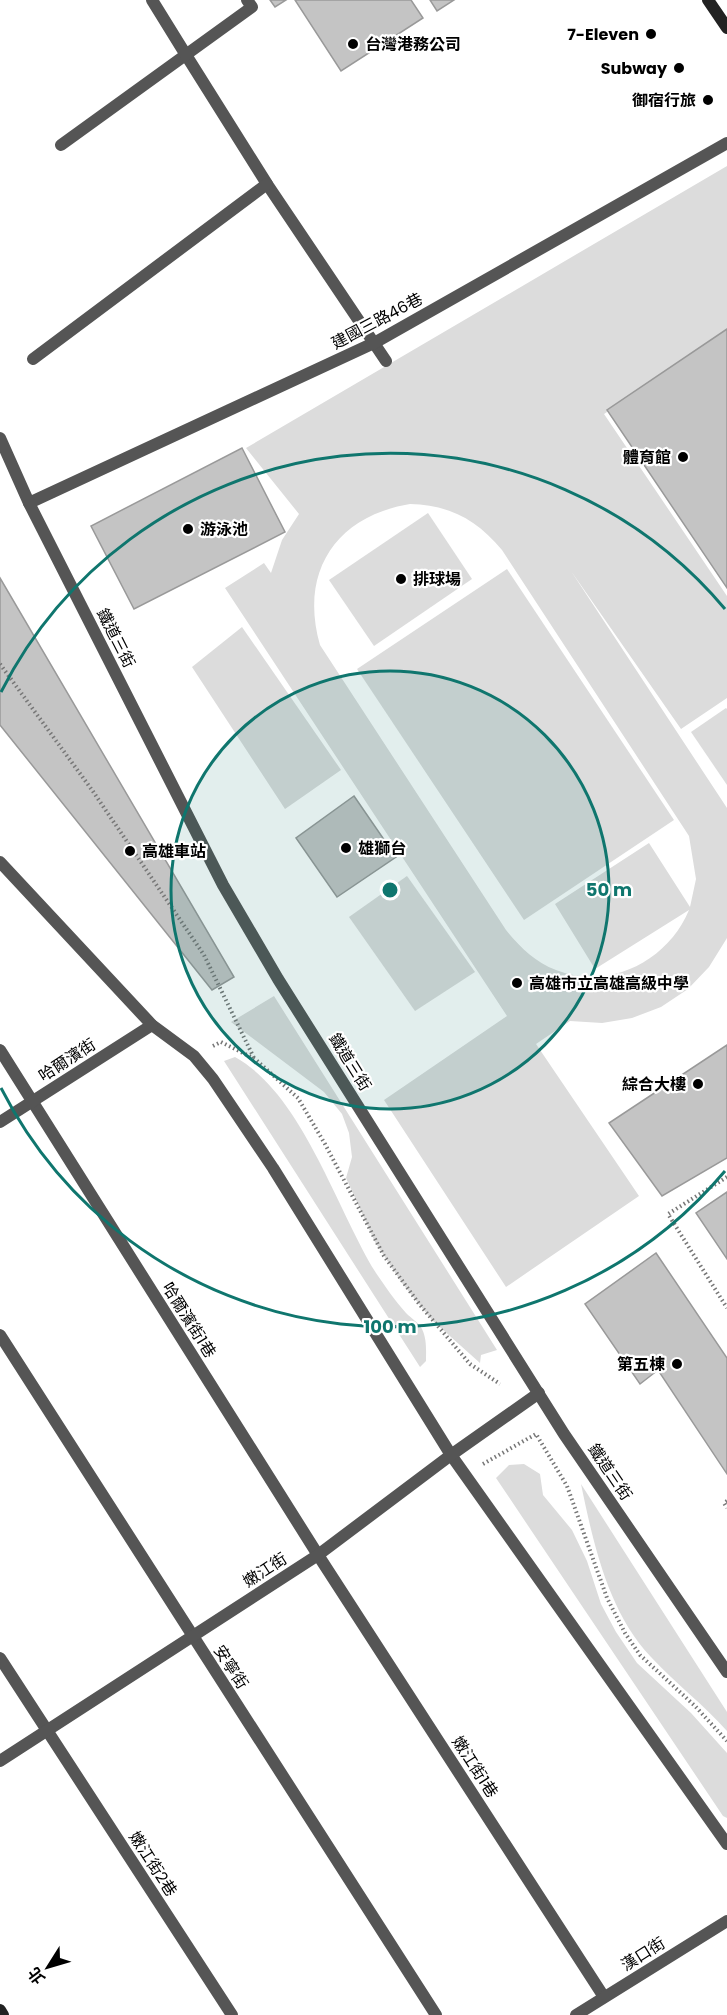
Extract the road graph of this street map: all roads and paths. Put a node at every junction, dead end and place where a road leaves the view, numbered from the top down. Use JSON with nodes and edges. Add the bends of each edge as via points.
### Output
{"nodes":[{"id":1,"x":152,"y":0,"type":"edge"},
{"id":2,"x":247,"y":0,"type":"edge"},
{"id":3,"x":708,"y":0,"type":"edge"},
{"id":4,"x":727,"y":28,"type":"edge"},
{"id":5,"x":186,"y":55,"type":"junction"},
{"id":6,"x":727,"y":143,"type":"edge"},
{"id":7,"x":61,"y":145,"type":"dead end"},
{"id":8,"x":267,"y":184,"type":"junction"},
{"id":9,"x":376,"y":342,"type":"junction"},
{"id":10,"x":33,"y":359,"type":"dead end"},
{"id":11,"x":386,"y":361,"type":"dead end"},
{"id":12,"x":0,"y":438,"type":"edge"},
{"id":13,"x":29,"y":503,"type":"junction"},
{"id":14,"x":0,"y":664,"type":"edge"},
{"id":15,"x":0,"y":862,"type":"edge"},
{"id":16,"x":152,"y":1025,"type":"junction"},
{"id":17,"x":0,"y":1050,"type":"edge"},
{"id":18,"x":194,"y":1056,"type":"junction"},
{"id":19,"x":255,"y":1059,"type":"junction"},
{"id":20,"x":33,"y":1101,"type":"junction"},
{"id":21,"x":0,"y":1122,"type":"edge"},
{"id":22,"x":727,"y":1177,"type":"edge"},
{"id":23,"x":727,"y":1308,"type":"edge"},
{"id":24,"x":0,"y":1335,"type":"edge"},
{"id":25,"x":500,"y":1384,"type":"dead end"},
{"id":26,"x":539,"y":1394,"type":"junction"},
{"id":27,"x":450,"y":1455,"type":"junction"},
{"id":28,"x":483,"y":1464,"type":"dead end"},
{"id":29,"x":727,"y":1501,"type":"edge"},
{"id":30,"x":727,"y":1508,"type":"edge"},
{"id":31,"x":318,"y":1556,"type":"junction"},
{"id":32,"x":192,"y":1636,"type":"junction"},
{"id":33,"x":0,"y":1658,"type":"edge"},
{"id":34,"x":727,"y":1672,"type":"edge"},
{"id":35,"x":47,"y":1730,"type":"junction"},
{"id":36,"x":727,"y":1741,"type":"edge"},
{"id":37,"x":0,"y":1761,"type":"edge"},
{"id":38,"x":727,"y":1844,"type":"edge"},
{"id":39,"x":727,"y":1921,"type":"edge"},
{"id":40,"x":603,"y":1997,"type":"junction"},
{"id":41,"x":0,"y":2010,"type":"edge"},
{"id":42,"x":3,"y":2015,"type":"edge"},
{"id":43,"x":232,"y":2015,"type":"edge"},
{"id":44,"x":436,"y":2015,"type":"edge"},
{"id":45,"x":576,"y":2015,"type":"edge"}],
"edges":[{"from":1,"to":5,"type":"street"},
{"from":2,"to":5,"type":"street","via":[[252,7]]},
{"from":3,"to":4,"type":"street"},
{"from":5,"to":7,"type":"street"},
{"from":5,"to":8,"type":"street"},
{"from":6,"to":9,"type":"street","name":"建國三路46巷"},
{"from":8,"to":9,"type":"street"},
{"from":8,"to":10,"type":"street"},
{"from":9,"to":11,"type":"street"},
{"from":9,"to":13,"type":"street","name":"建國三路46巷"},
{"from":12,"to":13,"type":"street","name":"鐵道三街"},
{"from":13,"to":26,"type":"street","name":"鐵道三街","via":[[223,885]]},
{"from":14,"to":19,"type":"path","via":[[92,790],[204,955]]},
{"from":15,"to":16,"type":"street"},
{"from":16,"to":18,"type":"street"},
{"from":16,"to":20,"type":"street","name":"哈爾濱街"},
{"from":17,"to":20,"type":"street","name":"哈爾濱街1巷"},
{"from":18,"to":19,"type":"path","via":[[221,1042]]},
{"from":18,"to":27,"type":"street","via":[[273,1168]]},
{"from":19,"to":25,"type":"path","via":[[298,1098],[384,1256],[420,1305],[470,1364]]},
{"from":20,"to":21,"type":"street","name":"哈爾濱街"},
{"from":20,"to":31,"type":"street","name":"哈爾濱街1巷"},
{"from":22,"to":23,"type":"path","via":[[668,1214]]},
{"from":24,"to":32,"type":"street","name":"安寧街"},
{"from":26,"to":27,"type":"street","name":"嫩江街"},
{"from":26,"to":34,"type":"street","name":"鐵道三街"},
{"from":27,"to":31,"type":"street","name":"嫩江街"},
{"from":27,"to":38,"type":"street"},
{"from":28,"to":36,"type":"path","via":[[536,1434],[567,1486],[607,1598],[624,1633],[640,1655]]},
{"from":29,"to":30,"type":"path"},
{"from":31,"to":32,"type":"street","name":"嫩江街"},
{"from":31,"to":40,"type":"street","name":"嫩江街1巷"},
{"from":32,"to":35,"type":"street","name":"嫩江街"},
{"from":32,"to":44,"type":"street","name":"安寧街"},
{"from":33,"to":35,"type":"street","name":"嫩江街2巷"},
{"from":35,"to":37,"type":"street","name":"嫩江街"},
{"from":35,"to":43,"type":"street","name":"嫩江街2巷"},
{"from":39,"to":40,"type":"street","name":"漢口街"},
{"from":40,"to":45,"type":"street","name":"漢口街"},
{"from":41,"to":42,"type":"street"}]}
